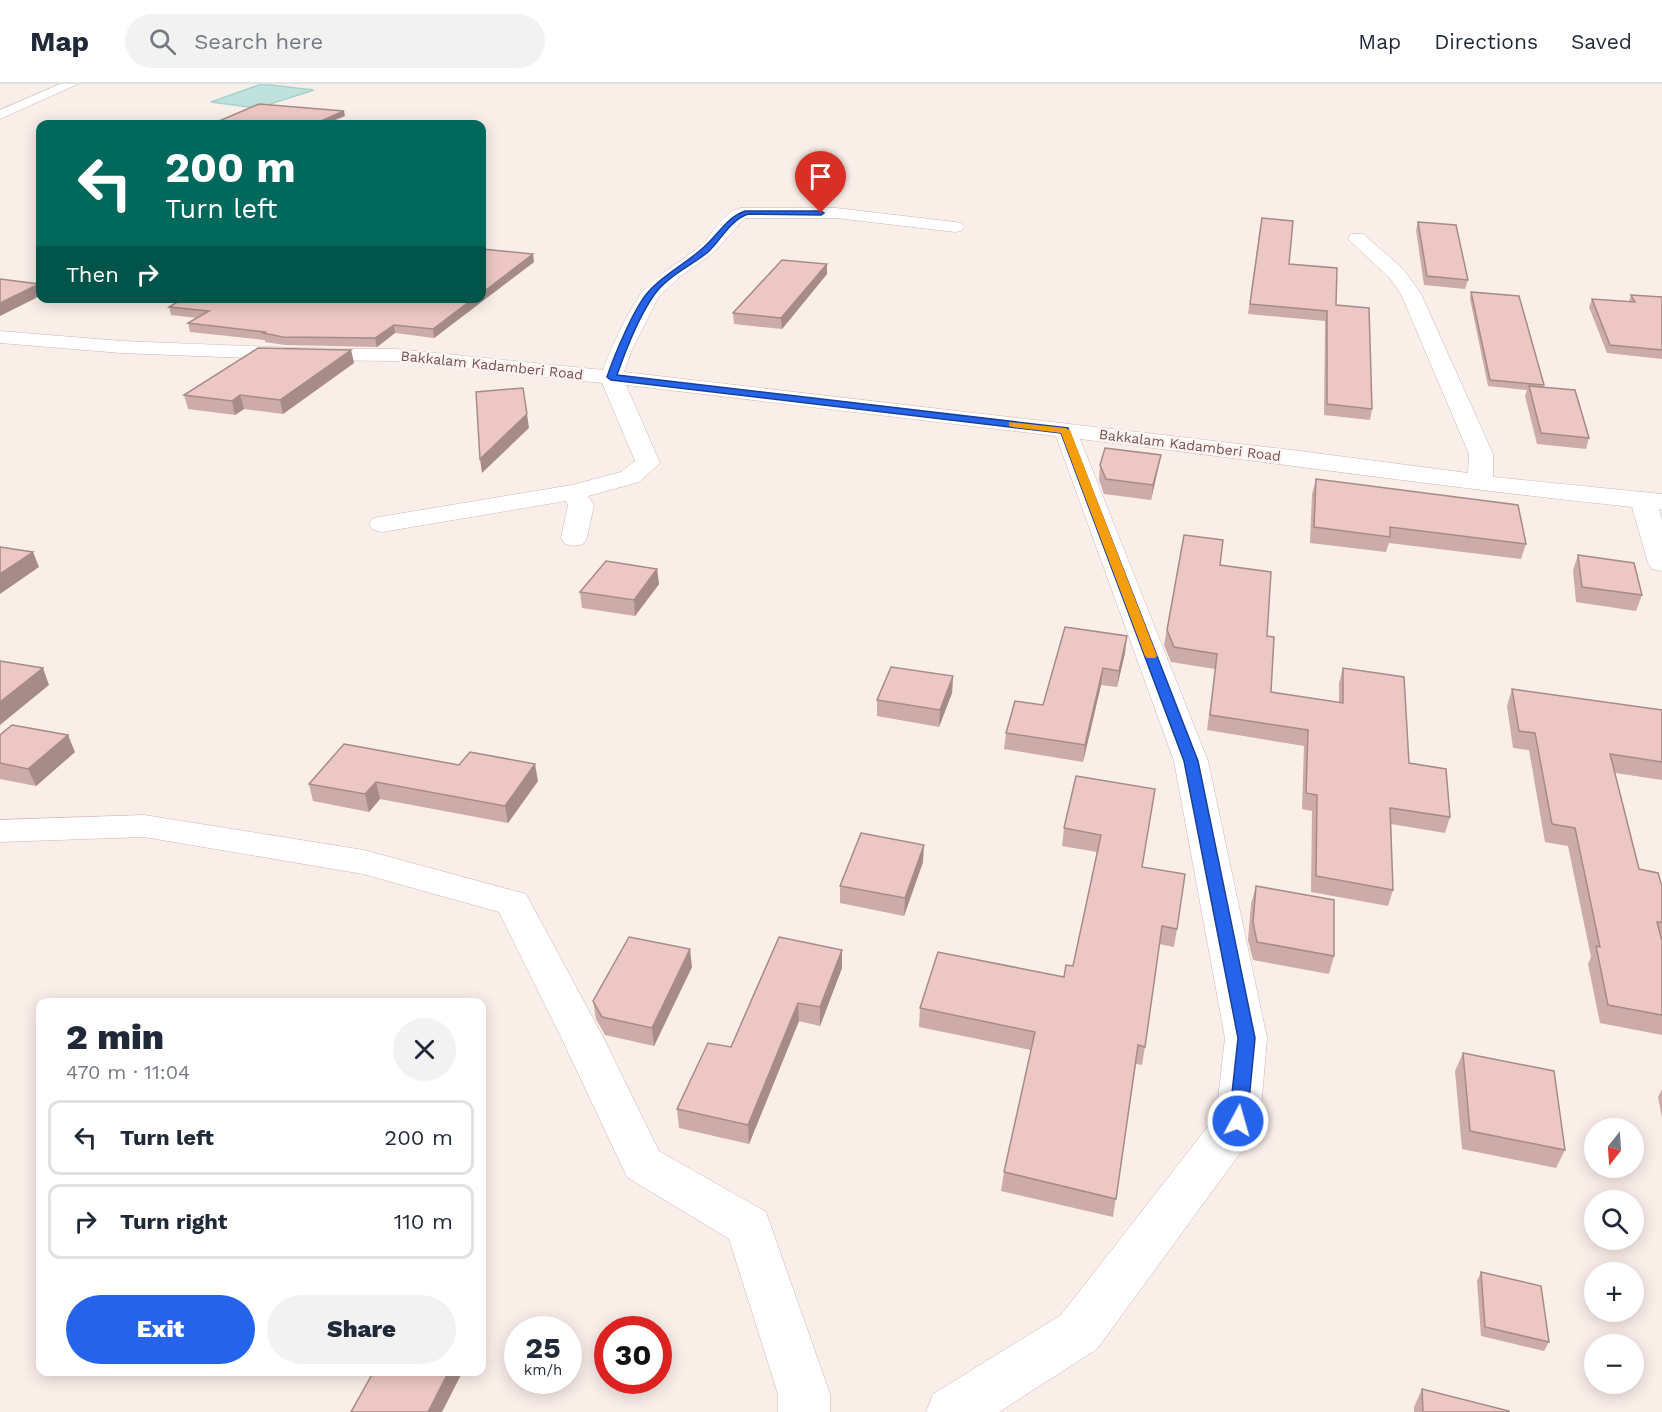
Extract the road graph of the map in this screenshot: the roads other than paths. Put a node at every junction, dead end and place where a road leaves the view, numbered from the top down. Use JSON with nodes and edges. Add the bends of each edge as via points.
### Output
{"nodes":[{"id":1,"x":71,"y":84,"type":"edge"},
{"id":2,"x":0,"y":115,"type":"edge"},
{"id":3,"x":954,"y":227,"type":"dead end"},
{"id":4,"x":1358,"y":238,"type":"dead end"},
{"id":5,"x":0,"y":337,"type":"edge"},
{"id":6,"x":611,"y":377,"type":"junction"},
{"id":7,"x":1065,"y":430,"type":"junction"},
{"id":8,"x":1480,"y":482,"type":"junction"},
{"id":9,"x":573,"y":492,"type":"junction"},
{"id":10,"x":1652,"y":501,"type":"edge"},
{"id":11,"x":382,"y":524,"type":"dead end"},
{"id":12,"x":574,"y":538,"type":"dead end"},
{"id":13,"x":1662,"y":563,"type":"edge"},
{"id":14,"x":0,"y":831,"type":"edge"},
{"id":15,"x":804,"y":1412,"type":"edge"},
{"id":16,"x":952,"y":1412,"type":"edge"}],
"edges":[{"from":1,"to":2,"type":"street"},
{"from":3,"to":6,"type":"street","via":[[836,213],[741,213],[706,249],[651,293]]},
{"from":4,"to":8,"type":"street","via":[[1396,273],[1411,294],[1481,454]]},
{"from":5,"to":6,"type":"street","name":"Bakkalam Kadamberi Road","via":[[133,348],[396,355]]},
{"from":6,"to":7,"type":"street","name":"Bakkalam Kadamberi Road"},
{"from":6,"to":9,"type":"street","via":[[648,463],[630,477]]},
{"from":7,"to":8,"type":"street","name":"Bakkalam Kadamberi Road"},
{"from":7,"to":16,"type":"street","via":[[1191,761],[1246,1038],[1238,1121],[1079,1332]]},
{"from":8,"to":10,"type":"street","name":"Bakkalam Kadamberi Road"},
{"from":9,"to":11,"type":"street"},
{"from":9,"to":12,"type":"street","via":[[581,505]]},
{"from":10,"to":13,"type":"street"},
{"from":14,"to":15,"type":"street","via":[[144,826],[364,861],[513,903],[643,1164],[749,1226],[804,1395]]}]}
